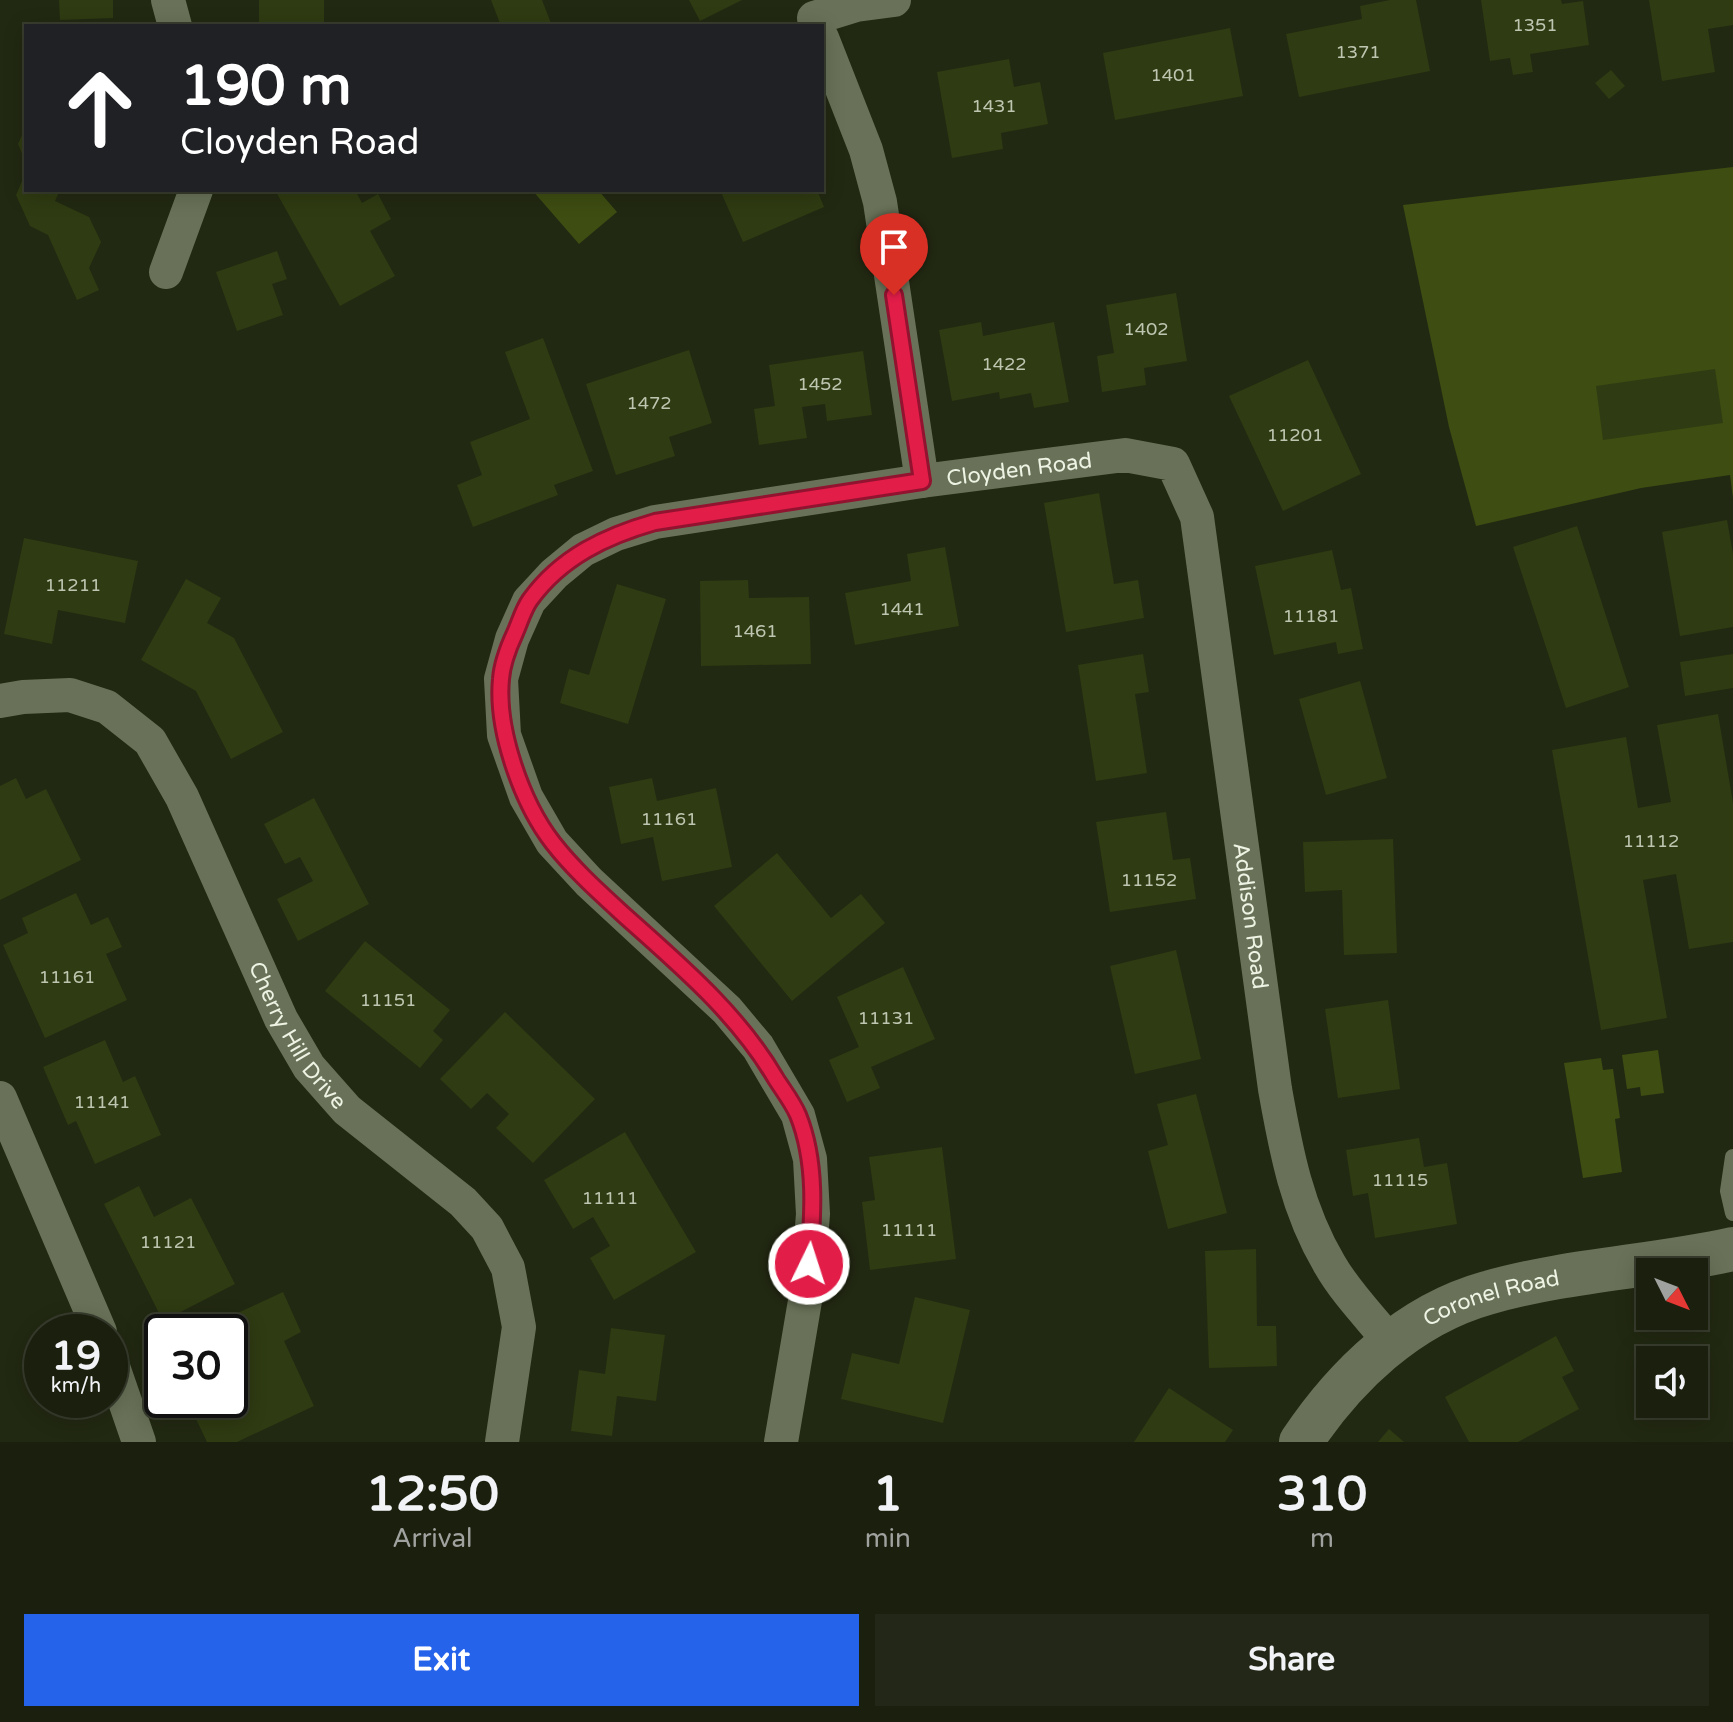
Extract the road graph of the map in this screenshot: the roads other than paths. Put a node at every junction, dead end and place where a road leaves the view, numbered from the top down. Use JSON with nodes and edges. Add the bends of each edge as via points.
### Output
{"nodes":[{"id":1,"x":168,"y":0,"type":"edge"},
{"id":2,"x":894,"y":0,"type":"edge"},
{"id":3,"x":815,"y":21,"type":"edge"},
{"id":4,"x":174,"y":24,"type":"edge"},
{"id":5,"x":824,"y":44,"type":"edge"},
{"id":6,"x":195,"y":192,"type":"edge"},
{"id":7,"x":166,"y":272,"type":"dead end"},
{"id":8,"x":1173,"y":464,"type":"joint"},
{"id":9,"x":922,"y":481,"type":"junction"},
{"id":10,"x":0,"y":701,"type":"edge"},
{"id":11,"x":0,"y":1098,"type":"edge"},
{"id":12,"x":1733,"y":1157,"type":"edge"},
{"id":13,"x":1733,"y":1213,"type":"edge"},
{"id":14,"x":1733,"y":1249,"type":"edge"},
{"id":15,"x":92,"y":1314,"type":"edge"},
{"id":16,"x":1391,"y":1343,"type":"junction"},
{"id":17,"x":128,"y":1410,"type":"edge"},
{"id":18,"x":139,"y":1442,"type":"edge"},
{"id":19,"x":502,"y":1442,"type":"edge"},
{"id":20,"x":781,"y":1442,"type":"edge"},
{"id":21,"x":1301,"y":1442,"type":"edge"}],
"edges":[{"from":1,"to":4,"type":"street"},
{"from":2,"to":3,"type":"street","via":[[856,5]]},
{"from":5,"to":9,"type":"street","via":[[866,150],[880,202]]},
{"from":6,"to":7,"type":"street"},
{"from":8,"to":9,"type":"street","name":"Cloyden Road","via":[[1125,455]]},
{"from":8,"to":16,"type":"street","name":"Addison Road","via":[[1197,517],[1290,1170],[1307,1222],[1331,1267]]},
{"from":9,"to":20,"type":"street","name":"Cloyden Road","via":[[655,522],[616,534],[583,550],[529,601],[501,679],[504,735],[526,797],[552,842],[727,1010],[758,1047],[798,1115],[810,1159],[813,1214],[807,1289]]},
{"from":10,"to":19,"type":"street","name":"Cherry Hill Drive","via":[[70,695],[107,707],[150,741],[182,797],[281,1019],[309,1067],[347,1110],[463,1202],[487,1228],[508,1268],[519,1327]]},
{"from":11,"to":15,"type":"street"},
{"from":12,"to":13,"type":"lane","via":[[1728,1191]]},
{"from":14,"to":16,"type":"street","name":"Coronel Road","via":[[1485,1293]]},
{"from":16,"to":21,"type":"street","name":"Coronel Road","via":[[1350,1379]]},
{"from":17,"to":18,"type":"street"}]}
